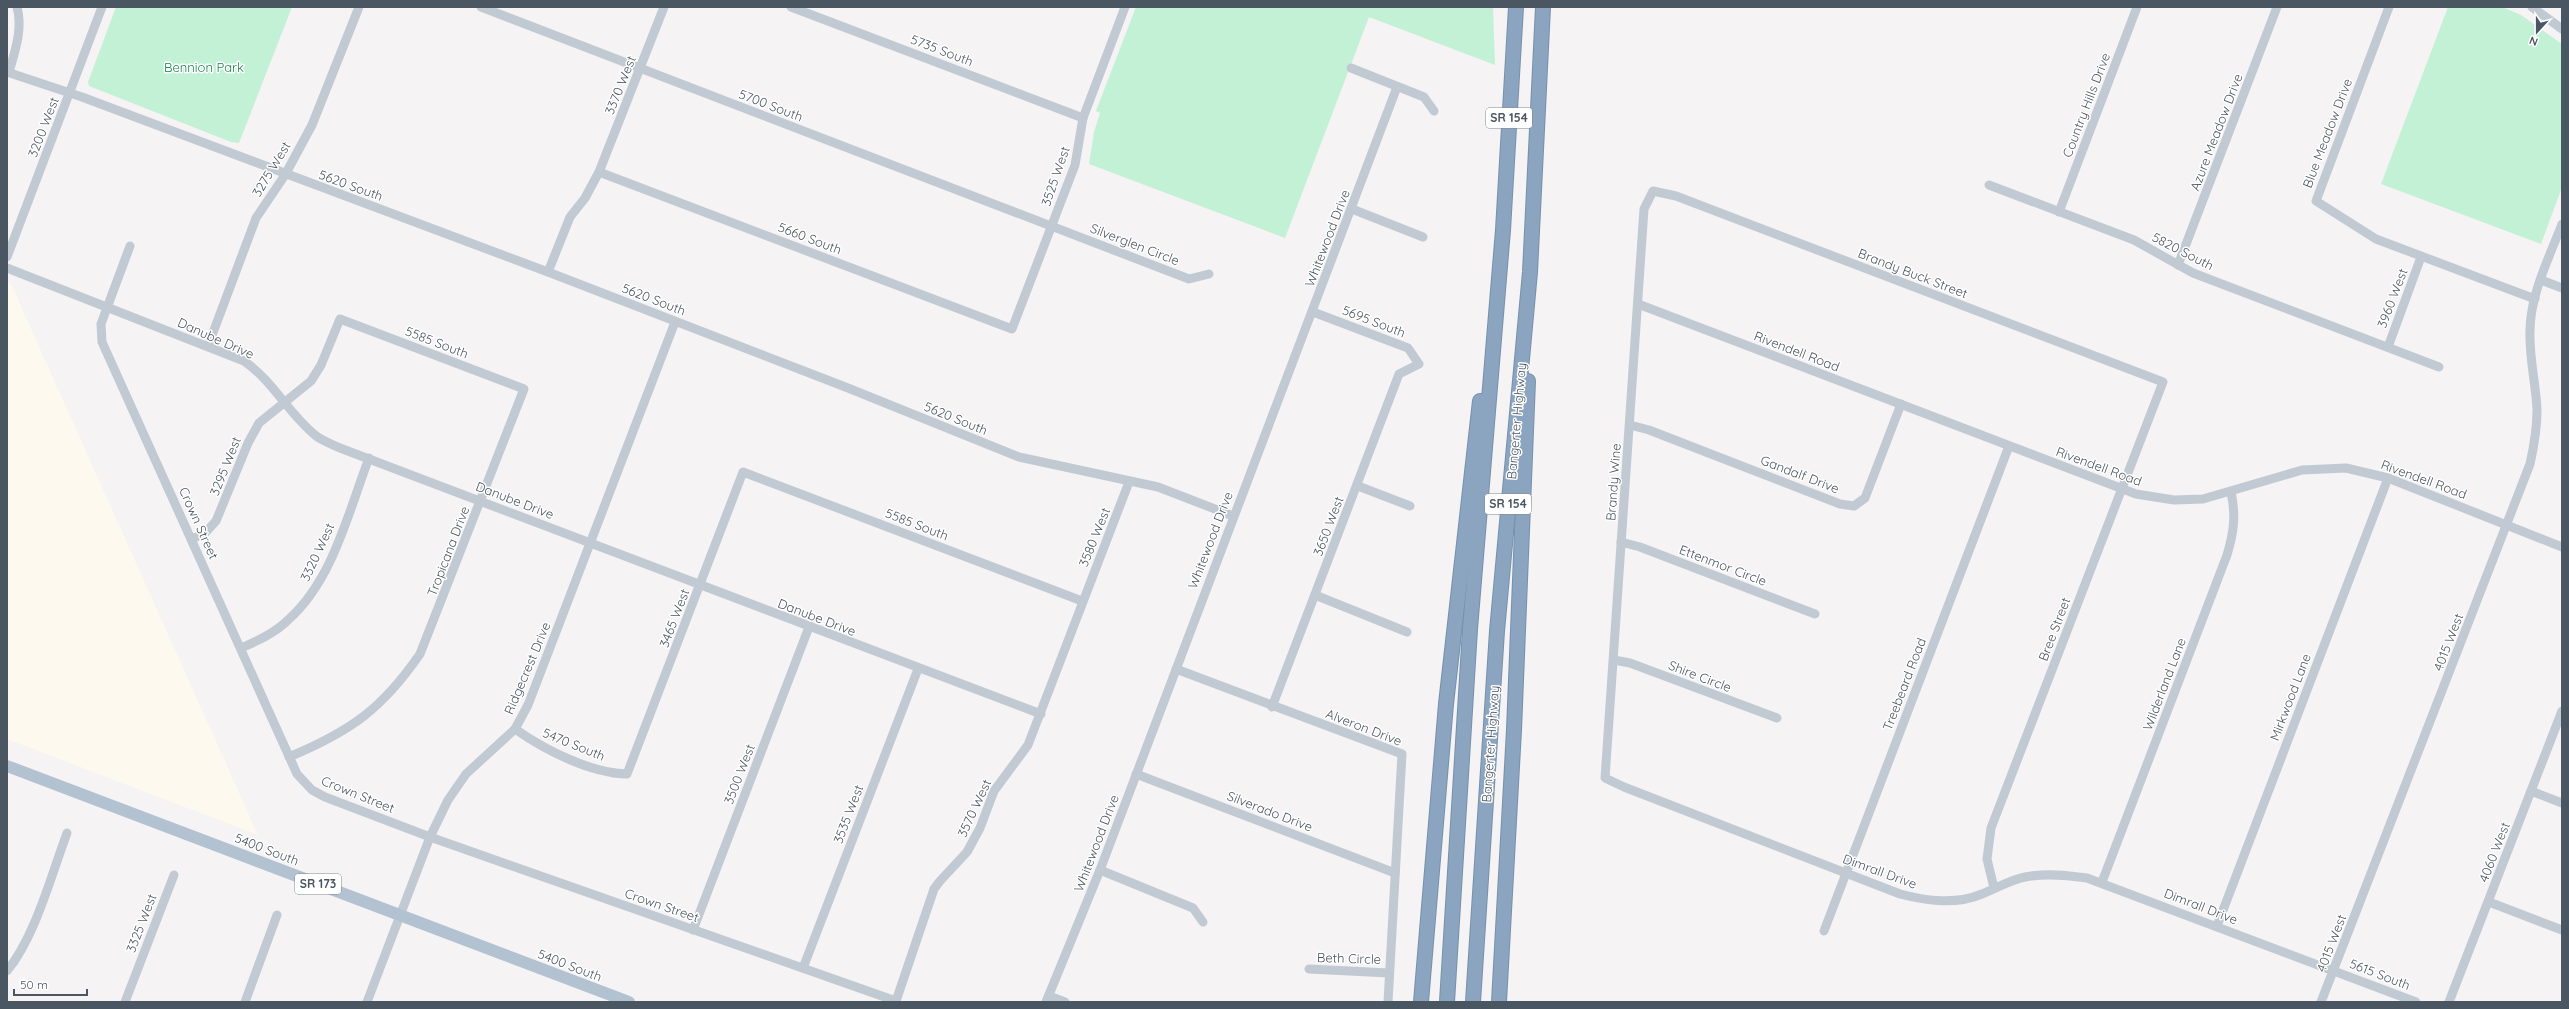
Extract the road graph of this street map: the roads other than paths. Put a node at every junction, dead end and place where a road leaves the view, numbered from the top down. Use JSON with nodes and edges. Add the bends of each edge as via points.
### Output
{"nodes":[{"id":1,"x":17,"y":7,"type":"edge"},
{"id":2,"x":102,"y":7,"type":"edge"},
{"id":3,"x":359,"y":7,"type":"edge"},
{"id":4,"x":481,"y":7,"type":"edge"},
{"id":5,"x":664,"y":7,"type":"edge"},
{"id":6,"x":791,"y":7,"type":"edge"},
{"id":7,"x":1125,"y":7,"type":"edge"},
{"id":8,"x":1516,"y":7,"type":"edge"},
{"id":9,"x":1543,"y":7,"type":"edge"},
{"id":10,"x":2137,"y":7,"type":"edge"},
{"id":11,"x":2277,"y":7,"type":"edge"},
{"id":12,"x":2389,"y":7,"type":"edge"},
{"id":13,"x":2532,"y":7,"type":"edge"},
{"id":14,"x":2562,"y":29,"type":"edge"},
{"id":15,"x":1351,"y":68,"type":"dead end"},
{"id":16,"x":640,"y":69,"type":"junction"},
{"id":17,"x":8,"y":72,"type":"edge"},
{"id":18,"x":1397,"y":87,"type":"junction"},
{"id":19,"x":70,"y":93,"type":"junction"},
{"id":20,"x":1434,"y":111,"type":"dead end"},
{"id":21,"x":1083,"y":118,"type":"junction"},
{"id":22,"x":599,"y":172,"type":"junction"},
{"id":23,"x":285,"y":175,"type":"junction"},
{"id":24,"x":1989,"y":186,"type":"dead end"},
{"id":25,"x":1653,"y":191,"type":"joint"},
{"id":26,"x":1352,"y":209,"type":"junction"},
{"id":27,"x":2059,"y":212,"type":"junction"},
{"id":28,"x":2562,"y":224,"type":"edge"},
{"id":29,"x":1052,"y":226,"type":"junction"},
{"id":30,"x":1503,"y":230,"type":"junction"},
{"id":31,"x":1533,"y":231,"type":"junction"},
{"id":32,"x":1423,"y":237,"type":"dead end"},
{"id":33,"x":130,"y":246,"type":"dead end"},
{"id":34,"x":7,"y":257,"type":"edge"},
{"id":35,"x":2421,"y":257,"type":"junction"},
{"id":36,"x":2178,"y":265,"type":"junction"},
{"id":37,"x":7,"y":268,"type":"edge"},
{"id":38,"x":548,"y":272,"type":"junction"},
{"id":39,"x":1209,"y":274,"type":"dead end"},
{"id":40,"x":2541,"y":280,"type":"junction"},
{"id":41,"x":2562,"y":288,"type":"edge"},
{"id":42,"x":2535,"y":299,"type":"junction"},
{"id":43,"x":1638,"y":304,"type":"junction"},
{"id":44,"x":107,"y":307,"type":"junction"},
{"id":45,"x":1313,"y":312,"type":"junction"},
{"id":46,"x":340,"y":319,"type":"joint"},
{"id":47,"x":675,"y":322,"type":"junction"},
{"id":48,"x":1012,"y":329,"type":"joint"},
{"id":49,"x":208,"y":346,"type":"junction"},
{"id":50,"x":2388,"y":347,"type":"junction"},
{"id":51,"x":1419,"y":364,"type":"joint"},
{"id":52,"x":2439,"y":367,"type":"dead end"},
{"id":53,"x":2163,"y":382,"type":"joint"},
{"id":54,"x":524,"y":389,"type":"joint"},
{"id":55,"x":284,"y":403,"type":"junction"},
{"id":56,"x":1901,"y":404,"type":"junction"},
{"id":57,"x":1630,"y":425,"type":"junction"},
{"id":58,"x":2009,"y":446,"type":"junction"},
{"id":59,"x":369,"y":458,"type":"junction"},
{"id":60,"x":743,"y":472,"type":"joint"},
{"id":61,"x":2388,"y":478,"type":"junction"},
{"id":62,"x":1129,"y":482,"type":"junction"},
{"id":63,"x":1358,"y":486,"type":"junction"},
{"id":64,"x":2121,"y":490,"type":"junction"},
{"id":65,"x":2231,"y":492,"type":"junction"},
{"id":66,"x":481,"y":500,"type":"junction"},
{"id":67,"x":1410,"y":506,"type":"dead end"},
{"id":68,"x":1233,"y":516,"type":"junction"},
{"id":69,"x":2508,"y":526,"type":"junction"},
{"id":70,"x":192,"y":539,"type":"junction"},
{"id":71,"x":1622,"y":542,"type":"junction"},
{"id":72,"x":591,"y":544,"type":"junction"},
{"id":73,"x":2562,"y":547,"type":"edge"},
{"id":74,"x":700,"y":585,"type":"junction"},
{"id":75,"x":1315,"y":595,"type":"junction"},
{"id":76,"x":1082,"y":601,"type":"junction"},
{"id":77,"x":1815,"y":614,"type":"dead end"},
{"id":78,"x":809,"y":627,"type":"junction"},
{"id":79,"x":1407,"y":632,"type":"dead end"},
{"id":80,"x":241,"y":648,"type":"junction"},
{"id":81,"x":1614,"y":660,"type":"junction"},
{"id":82,"x":918,"y":669,"type":"junction"},
{"id":83,"x":1176,"y":669,"type":"junction"},
{"id":84,"x":1272,"y":707,"type":"junction"},
{"id":85,"x":2562,"y":711,"type":"edge"},
{"id":86,"x":1041,"y":714,"type":"junction"},
{"id":87,"x":1777,"y":718,"type":"dead end"},
{"id":88,"x":515,"y":729,"type":"junction"},
{"id":89,"x":289,"y":757,"type":"junction"},
{"id":90,"x":7,"y":766,"type":"edge"},
{"id":91,"x":628,"y":774,"type":"joint"},
{"id":92,"x":1136,"y":774,"type":"junction"},
{"id":93,"x":1605,"y":778,"type":"joint"},
{"id":94,"x":2531,"y":791,"type":"junction"},
{"id":95,"x":2562,"y":803,"type":"edge"},
{"id":96,"x":67,"y":833,"type":"dead end"},
{"id":97,"x":430,"y":837,"type":"junction"},
{"id":98,"x":1100,"y":870,"type":"junction"},
{"id":99,"x":1846,"y":872,"type":"junction"},
{"id":100,"x":1395,"y":873,"type":"junction"},
{"id":101,"x":174,"y":875,"type":"dead end"},
{"id":102,"x":2102,"y":882,"type":"junction"},
{"id":103,"x":1994,"y":888,"type":"junction"},
{"id":104,"x":2489,"y":902,"type":"junction"},
{"id":105,"x":277,"y":915,"type":"dead end"},
{"id":106,"x":400,"y":915,"type":"junction"},
{"id":107,"x":1203,"y":922,"type":"dead end"},
{"id":108,"x":2217,"y":926,"type":"junction"},
{"id":109,"x":693,"y":930,"type":"junction"},
{"id":110,"x":2562,"y":930,"type":"edge"},
{"id":111,"x":1824,"y":931,"type":"dead end"},
{"id":112,"x":803,"y":968,"type":"junction"},
{"id":113,"x":1309,"y":969,"type":"dead end"},
{"id":114,"x":2334,"y":971,"type":"junction"},
{"id":115,"x":7,"y":972,"type":"edge"},
{"id":116,"x":1389,"y":973,"type":"junction"},
{"id":117,"x":1048,"y":999,"type":"edge"},
{"id":118,"x":896,"y":1001,"type":"edge"},
{"id":119,"x":125,"y":1002,"type":"edge"},
{"id":120,"x":245,"y":1002,"type":"edge"},
{"id":121,"x":367,"y":1002,"type":"edge"},
{"id":122,"x":629,"y":1002,"type":"edge"},
{"id":123,"x":1065,"y":1002,"type":"edge"},
{"id":124,"x":1388,"y":1002,"type":"edge"},
{"id":125,"x":1422,"y":1002,"type":"edge"},
{"id":126,"x":1447,"y":1002,"type":"edge"},
{"id":127,"x":1473,"y":1002,"type":"edge"},
{"id":128,"x":1499,"y":1002,"type":"edge"},
{"id":129,"x":2321,"y":1002,"type":"edge"},
{"id":130,"x":2416,"y":1002,"type":"edge"},
{"id":131,"x":2449,"y":1002,"type":"edge"}],
"edges":[{"from":1,"to":17,"type":"street","via":[[18,41]]},
{"from":2,"to":19,"type":"street","name":"3200 West"},
{"from":3,"to":23,"type":"street","name":"3275 West","via":[[312,125]]},
{"from":4,"to":16,"type":"street","name":"5700 South"},
{"from":5,"to":16,"type":"street","name":"3370 West"},
{"from":6,"to":21,"type":"street","name":"5735 South"},
{"from":7,"to":21,"type":"street","name":"3525 West"},
{"from":8,"to":30,"type":"highway","name":"Bangerter Highway","number":"SR 154"},
{"from":9,"to":31,"type":"highway","name":"Bangerter Highway","number":"SR 154"},
{"from":10,"to":27,"type":"street","name":"Country Hills Drive"},
{"from":11,"to":36,"type":"street","name":"Azure Meadow Drive"},
{"from":12,"to":35,"type":"street","name":"Blue Meadow Drive","via":[[2316,201],[2376,240]]},
{"from":13,"to":14,"type":"street"},
{"from":15,"to":18,"type":"street"},
{"from":16,"to":22,"type":"street","name":"3370 West"},
{"from":16,"to":29,"type":"street","name":"5700 South"},
{"from":17,"to":19,"type":"street","name":"5620 South"},
{"from":18,"to":20,"type":"street","via":[[1424,97]]},
{"from":18,"to":26,"type":"street","name":"Whitewood Drive"},
{"from":19,"to":23,"type":"street","name":"5620 South"},
{"from":19,"to":34,"type":"street","name":"3200 West"},
{"from":21,"to":29,"type":"street","name":"3525 West","via":[[1076,161]]},
{"from":22,"to":38,"type":"street","name":"3370 West","via":[[585,198],[570,217]]},
{"from":22,"to":48,"type":"street","name":"5660 South"},
{"from":23,"to":38,"type":"street","name":"5620 South"},
{"from":23,"to":49,"type":"street","name":"3275 West","via":[[256,218]]},
{"from":24,"to":27,"type":"street","name":"5820 South"},
{"from":25,"to":43,"type":"street","name":"Brandy Wine","via":[[1644,209]]},
{"from":25,"to":53,"type":"street","name":"Brandy Buck Street","via":[[1676,196]]},
{"from":26,"to":32,"type":"street"},
{"from":26,"to":45,"type":"street","name":"Whitewood Drive"},
{"from":27,"to":36,"type":"street","name":"5820 South","via":[[2134,240]]},
{"from":28,"to":40,"type":"street","name":"4015 West"},
{"from":29,"to":39,"type":"street","name":"Silverglen Circle","via":[[1189,279]]},
{"from":29,"to":48,"type":"street","name":"3525 West"},
{"from":30,"to":125,"type":"highway","via":[[1492,327],[1476,429],[1457,599]]},
{"from":30,"to":126,"type":"highway","name":"Bangerter Highway","number":"SR 154","via":[[1470,629]]},
{"from":31,"to":127,"type":"highway","name":"Bangerter Highway","number":"SR 154","via":[[1497,631]]},
{"from":31,"to":128,"type":"highway","via":[[1534,281],[1524,512]]},
{"from":33,"to":44,"type":"street","name":"Crown Street"},
{"from":35,"to":42,"type":"street","name":"Blue Meadow Drive"},
{"from":35,"to":50,"type":"street","name":"3960 West"},
{"from":36,"to":50,"type":"street","name":"5820 South"},
{"from":37,"to":44,"type":"street","name":"Danube Drive"},
{"from":38,"to":47,"type":"street","name":"5620 South"},
{"from":40,"to":41,"type":"street"},
{"from":40,"to":42,"type":"street","name":"4015 West"},
{"from":42,"to":69,"type":"street","name":"4015 West","via":[[2530,331],[2537,411],[2536,437],[2530,464]]},
{"from":43,"to":56,"type":"street","name":"Rivendell Road"},
{"from":43,"to":57,"type":"street","name":"Brandy Wine"},
{"from":44,"to":49,"type":"street","name":"Danube Drive"},
{"from":44,"to":70,"type":"street","name":"Crown Street","via":[[101,324],[102,342]]},
{"from":45,"to":51,"type":"street","name":"5695 South","via":[[1408,348]]},
{"from":45,"to":68,"type":"street","name":"Whitewood Drive"},
{"from":46,"to":54,"type":"street","name":"5585 South"},
{"from":46,"to":55,"type":"street","name":"3295 West","via":[[321,365],[311,381]]},
{"from":47,"to":62,"type":"street","name":"5620 South","via":[[1019,457]]},
{"from":47,"to":72,"type":"street","name":"Ridgecrest Drive"},
{"from":49,"to":55,"type":"street","name":"Danube Drive","via":[[244,361],[270,384]]},
{"from":50,"to":52,"type":"street","name":"5820 South"},
{"from":51,"to":63,"type":"street","name":"3650 West","via":[[1399,374]]},
{"from":53,"to":64,"type":"street","name":"Bree Street"},
{"from":54,"to":66,"type":"street","name":"Tropicana Drive"},
{"from":55,"to":59,"type":"street","name":"Danube Drive","via":[[316,436]]},
{"from":55,"to":70,"type":"street","name":"3295 West","via":[[259,423],[248,442],[216,522],[205,533]]},
{"from":56,"to":57,"type":"street","name":"Gandalf Drive","via":[[1865,498],[1854,506],[1840,504],[1649,430]]},
{"from":56,"to":58,"type":"street","name":"Rivendell Road"},
{"from":57,"to":71,"type":"street","name":"Brandy Wine"},
{"from":58,"to":64,"type":"street","name":"Rivendell Road"},
{"from":58,"to":99,"type":"street","name":"Treebeard Road"},
{"from":59,"to":66,"type":"street","name":"Danube Drive"},
{"from":59,"to":80,"type":"street","name":"3320 West","via":[[334,552],[307,601],[288,621],[265,637]]},
{"from":60,"to":74,"type":"street","name":"3465 West"},
{"from":60,"to":76,"type":"street","name":"5585 South"},
{"from":61,"to":65,"type":"street","name":"Rivendell Road","via":[[2346,468],[2324,468],[2302,470]]},
{"from":61,"to":69,"type":"street","name":"Rivendell Road"},
{"from":61,"to":108,"type":"street","name":"Mirkwood Lane"},
{"from":62,"to":68,"type":"street","name":"5620 South","via":[[1158,487]]},
{"from":62,"to":76,"type":"street","name":"3580 West"},
{"from":63,"to":67,"type":"street"},
{"from":63,"to":75,"type":"street","name":"3650 West"},
{"from":64,"to":65,"type":"street","name":"Rivendell Road","via":[[2152,498],[2174,500],[2203,499]]},
{"from":64,"to":103,"type":"street","name":"Bree Street","via":[[1991,828],[1986,859]]},
{"from":65,"to":102,"type":"street","name":"Wilderland Lane","via":[[2235,512],[2234,533],[2227,555]]},
{"from":66,"to":72,"type":"street","name":"Danube Drive"},
{"from":66,"to":89,"type":"street","name":"Tropicana Drive","via":[[420,654],[401,682],[361,720],[342,733]]},
{"from":68,"to":83,"type":"street","name":"Whitewood Drive"},
{"from":69,"to":73,"type":"street","name":"Rivendell Road"},
{"from":69,"to":114,"type":"street","name":"4015 West"},
{"from":70,"to":80,"type":"street","name":"Crown Street"},
{"from":71,"to":77,"type":"street","name":"Ettenmor Circle"},
{"from":71,"to":81,"type":"street","name":"Brandy Wine"},
{"from":72,"to":74,"type":"street","name":"Danube Drive"},
{"from":72,"to":88,"type":"street","name":"Ridgecrest Drive","via":[[528,705]]},
{"from":74,"to":78,"type":"street","name":"Danube Drive"},
{"from":74,"to":91,"type":"street","name":"3465 West"},
{"from":75,"to":79,"type":"street"},
{"from":75,"to":84,"type":"street","name":"3650 West"},
{"from":76,"to":86,"type":"street","name":"3570 West"},
{"from":78,"to":82,"type":"street","name":"Danube Drive"},
{"from":78,"to":109,"type":"street","name":"3500 West"},
{"from":80,"to":89,"type":"street","name":"Crown Street"},
{"from":81,"to":87,"type":"street","name":"Shire Circle","via":[[1630,663]]},
{"from":81,"to":93,"type":"street","name":"Brandy Wine"},
{"from":82,"to":86,"type":"street","name":"Danube Drive"},
{"from":82,"to":112,"type":"street","name":"3535 West"},
{"from":83,"to":84,"type":"street","name":"Alveron Drive"},
{"from":83,"to":92,"type":"street","name":"Whitewood Drive"},
{"from":84,"to":100,"type":"street","name":"Alveron Drive","via":[[1402,754]]},
{"from":85,"to":94,"type":"street","name":"4060 West"},
{"from":86,"to":118,"type":"street","name":"3570 West","via":[[1028,745],[994,791],[975,840],[934,889]]},
{"from":88,"to":91,"type":"street","name":"5470 South","via":[[553,752],[605,771]]},
{"from":88,"to":97,"type":"street","name":"Ridgecrest Drive","via":[[466,774],[448,800]]},
{"from":89,"to":97,"type":"street","name":"Crown Street","via":[[297,774],[312,790]]},
{"from":90,"to":106,"type":"main road","name":"5400 South","number":"SR 173"},
{"from":92,"to":98,"type":"street","name":"Whitewood Drive"},
{"from":92,"to":100,"type":"street","name":"Silverado Drive"},
{"from":93,"to":99,"type":"street","name":"Dimrall Drive"},
{"from":94,"to":95,"type":"street"},
{"from":94,"to":104,"type":"street","name":"4060 West"},
{"from":96,"to":115,"type":"street","via":[[30,932]]},
{"from":97,"to":106,"type":"street","name":"Ridgecrest Drive"},
{"from":97,"to":109,"type":"street","name":"Crown Street"},
{"from":98,"to":107,"type":"street","via":[[1193,908]]},
{"from":98,"to":117,"type":"street","name":"Whitewood Drive"},
{"from":99,"to":103,"type":"street","name":"Dimrall Drive","via":[[1900,894],[1934,900],[1966,898]]},
{"from":99,"to":111,"type":"street","name":"Treebeard Road"},
{"from":100,"to":116,"type":"street","name":"Alveron Drive"},
{"from":101,"to":119,"type":"street","name":"3325 West"},
{"from":102,"to":103,"type":"street","name":"Dimrall Drive","via":[[2064,874],[2040,875],[2007,882]]},
{"from":102,"to":108,"type":"street","name":"Dimrall Drive"},
{"from":104,"to":110,"type":"street"},
{"from":104,"to":131,"type":"street","name":"4060 West"},
{"from":105,"to":120,"type":"street"},
{"from":106,"to":121,"type":"street","name":"Ridgecrest Drive"},
{"from":106,"to":122,"type":"main road","name":"5400 South","number":"SR 173"},
{"from":108,"to":114,"type":"street","name":"Dimrall Drive"},
{"from":109,"to":112,"type":"street","name":"Crown Street"},
{"from":112,"to":118,"type":"street","name":"Crown Street"},
{"from":113,"to":116,"type":"street","name":"Beth Circle"},
{"from":114,"to":129,"type":"street","name":"4015 West"},
{"from":114,"to":130,"type":"street","name":"5615 South"},
{"from":116,"to":124,"type":"street","name":"Alveron Drive"},
{"from":117,"to":123,"type":"street"}]}
